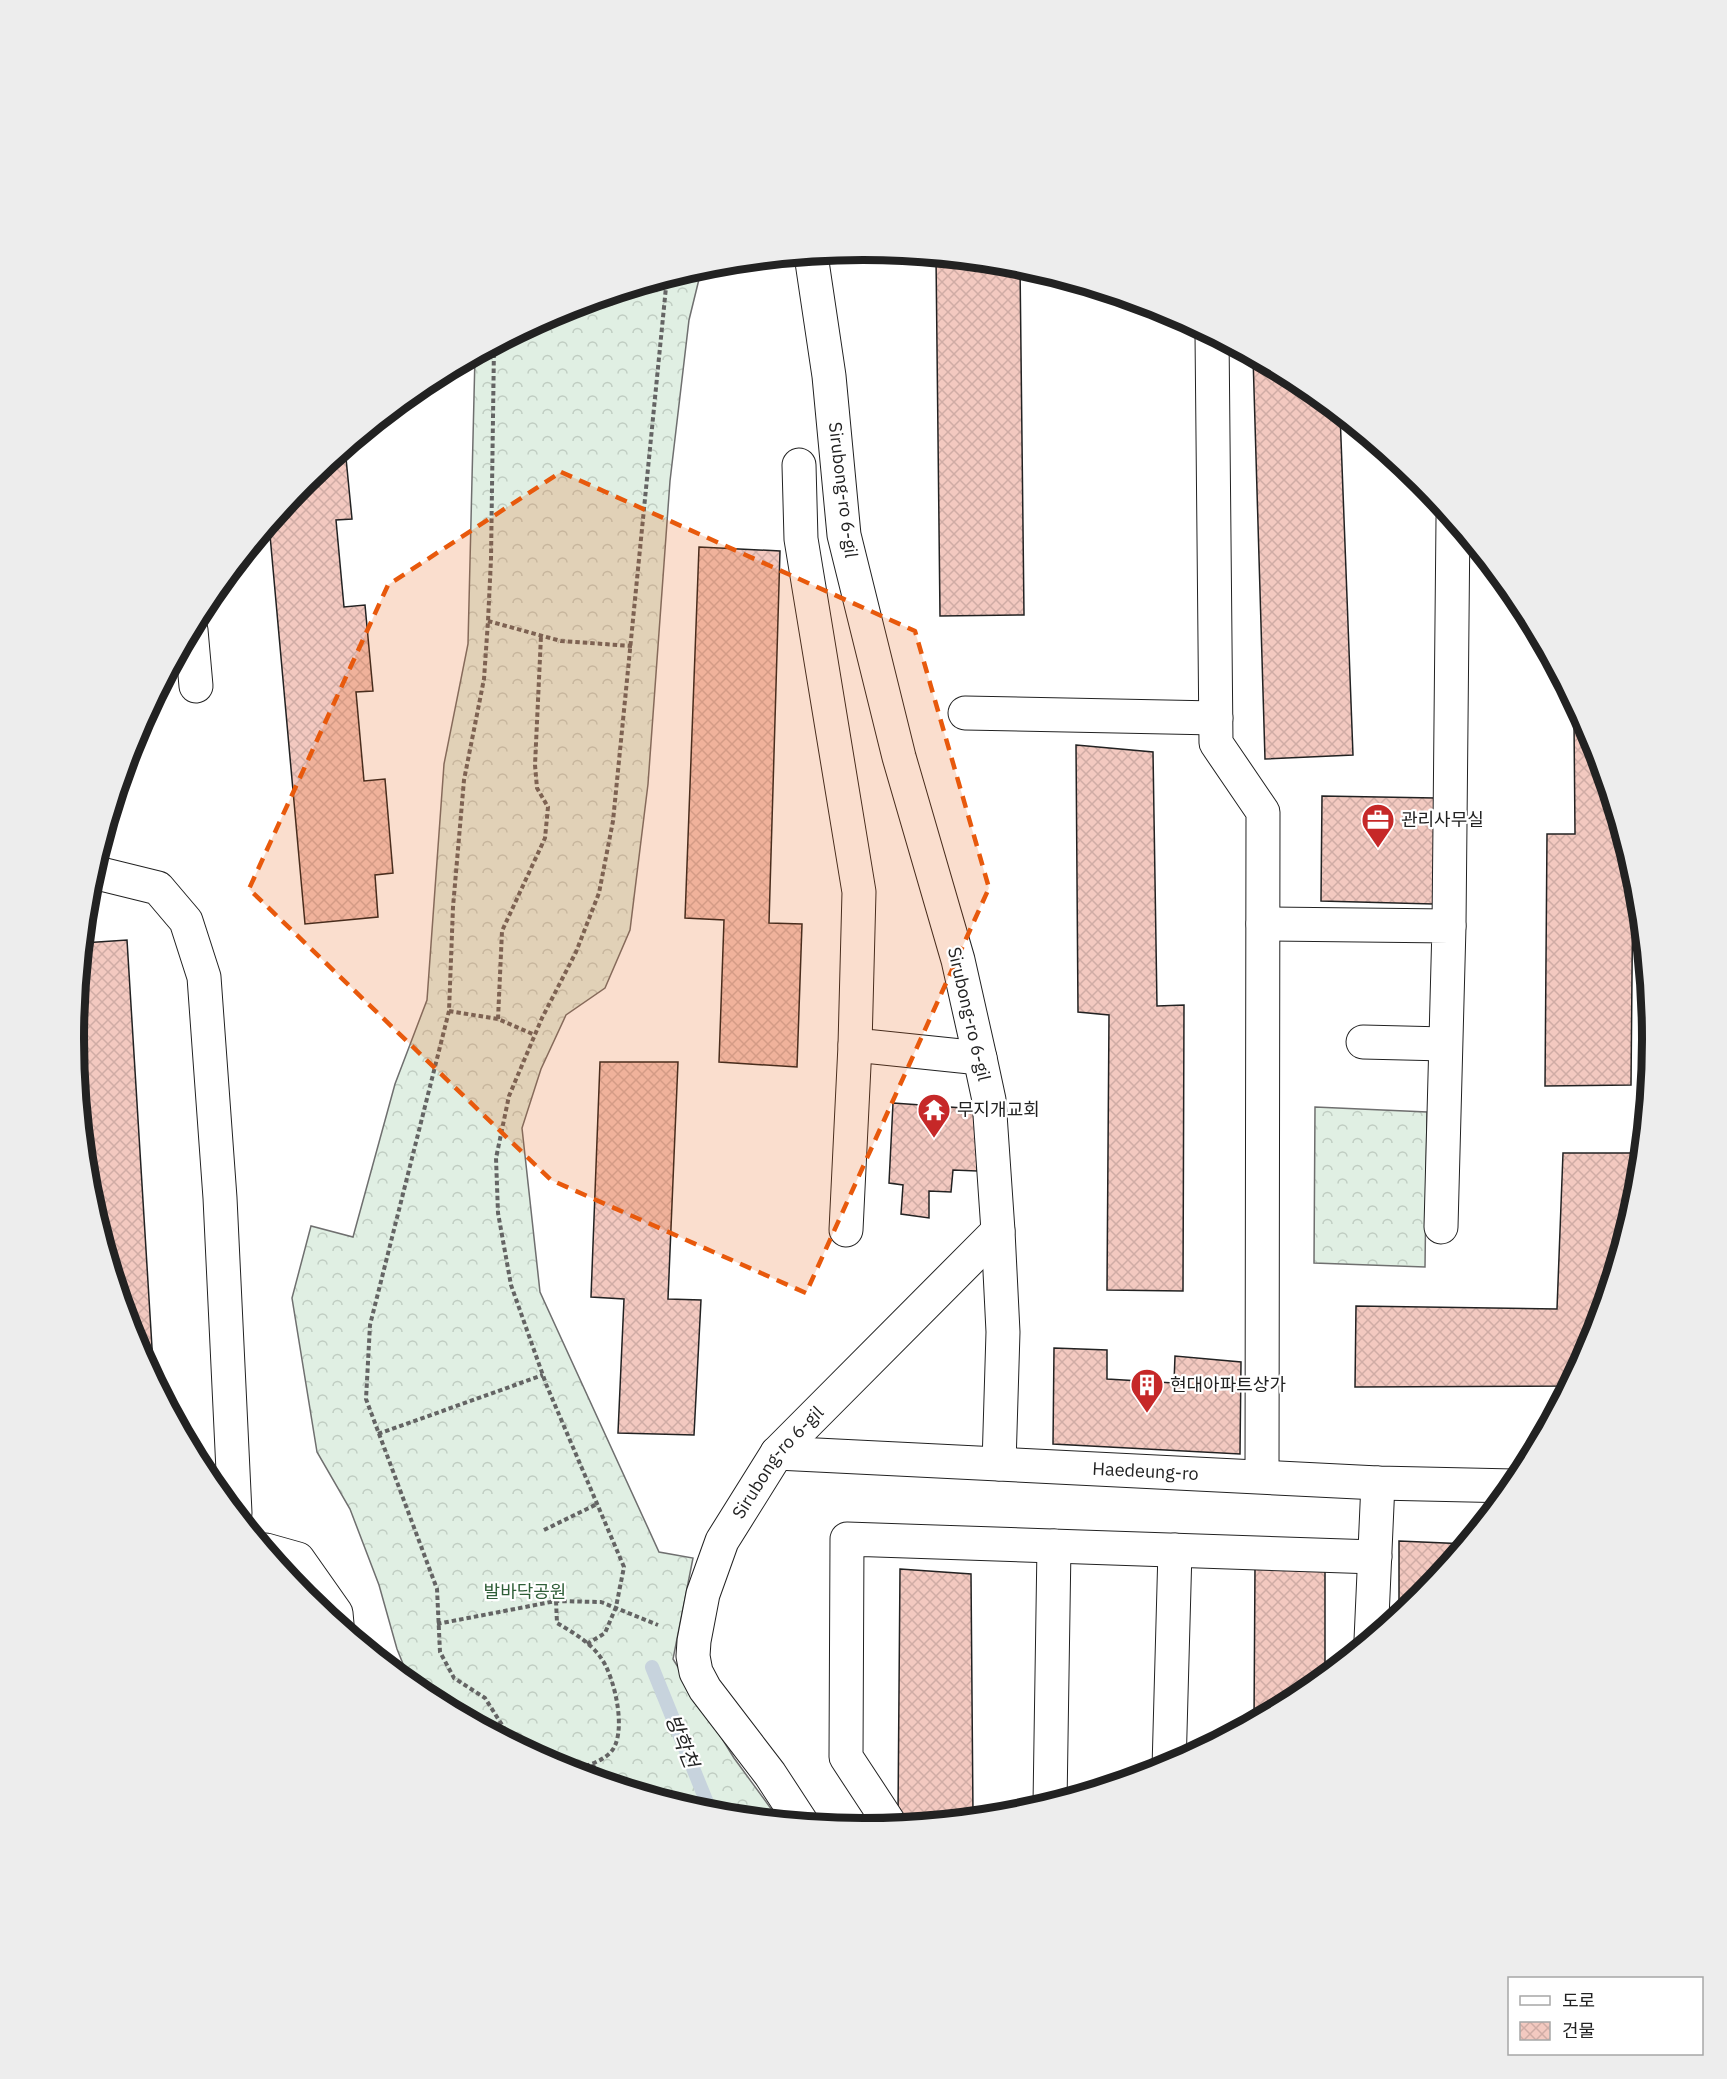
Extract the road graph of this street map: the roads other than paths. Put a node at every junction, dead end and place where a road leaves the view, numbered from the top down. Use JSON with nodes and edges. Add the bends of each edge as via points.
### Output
{"nodes":[{"id":1,"x":812,"y":262,"type":"edge"},
{"id":2,"x":1212,"y":342,"type":"edge"},
{"id":3,"x":800,"y":465,"type":"dead end"},
{"id":4,"x":1453,"y":530,"type":"edge"},
{"id":5,"x":192,"y":643,"type":"edge"},
{"id":6,"x":196,"y":686,"type":"dead end"},
{"id":7,"x":964,"y":713,"type":"dead end"},
{"id":8,"x":1216,"y":718,"type":"junction"},
{"id":9,"x":102,"y":874,"type":"edge"},
{"id":10,"x":1263,"y":924,"type":"junction"},
{"id":11,"x":1449,"y":926,"type":"junction"},
{"id":12,"x":1363,"y":1042,"type":"dead end"},
{"id":13,"x":1445,"y":1044,"type":"junction"},
{"id":14,"x":855,"y":1045,"type":"junction"},
{"id":15,"x":980,"y":1058,"type":"junction"},
{"id":16,"x":1441,"y":1227,"type":"dead end"},
{"id":17,"x":846,"y":1230,"type":"dead end"},
{"id":18,"x":998,"y":1231,"type":"junction"},
{"id":19,"x":777,"y":1453,"type":"junction"},
{"id":20,"x":999,"y":1464,"type":"junction"},
{"id":21,"x":1262,"y":1476,"type":"junction"},
{"id":22,"x":1378,"y":1482,"type":"junction"},
{"id":23,"x":1503,"y":1486,"type":"edge"},
{"id":24,"x":234,"y":1499,"type":"edge"},
{"id":25,"x":1054,"y":1546,"type":"junction"},
{"id":26,"x":1175,"y":1550,"type":"junction"},
{"id":27,"x":277,"y":1553,"type":"edge"},
{"id":28,"x":1375,"y":1557,"type":"junction"},
{"id":29,"x":336,"y":1613,"type":"edge"},
{"id":30,"x":1371,"y":1631,"type":"edge"},
{"id":31,"x":1169,"y":1757,"type":"edge"},
{"id":32,"x":1050,"y":1796,"type":"edge"},
{"id":33,"x":796,"y":1815,"type":"edge"},
{"id":34,"x":886,"y":1818,"type":"edge"}],
"edges":[{"from":1,"to":15,"type":"street","name":"Sirubong-ro 6-gil","via":[[830,376],[844,535],[899,757],[958,960]]},
{"from":2,"to":8,"type":"street"},
{"from":3,"to":14,"type":"street","via":[[801,539],[859,892]]},
{"from":4,"to":11,"type":"street"},
{"from":5,"to":6,"type":"street"},
{"from":7,"to":8,"type":"street"},
{"from":8,"to":10,"type":"street","via":[[1216,743],[1263,812]]},
{"from":9,"to":24,"type":"street","via":[[158,888],[186,921],[204,977],[220,1198]]},
{"from":10,"to":11,"type":"street"},
{"from":10,"to":21,"type":"street"},
{"from":11,"to":13,"type":"street"},
{"from":12,"to":13,"type":"street"},
{"from":13,"to":16,"type":"street"},
{"from":14,"to":15,"type":"street"},
{"from":14,"to":17,"type":"street"},
{"from":15,"to":18,"type":"street","name":"Sirubong-ro 6-gil","via":[[989,1100]]},
{"from":18,"to":19,"type":"street","name":"Sirubong-ro 6-gil"},
{"from":18,"to":20,"type":"street","via":[[1003,1332]]},
{"from":19,"to":20,"type":"street","name":"Haedeung-ro"},
{"from":19,"to":33,"type":"street","name":"Sirubong-ro 6-gil","via":[[722,1541],[703,1594],[693,1656],[705,1689]]},
{"from":20,"to":21,"type":"street","name":"Haedeung-ro"},
{"from":21,"to":22,"type":"street","name":"Haedeung-ro"},
{"from":22,"to":23,"type":"street","name":"Haedeung-ro"},
{"from":22,"to":28,"type":"street"},
{"from":25,"to":26,"type":"street"},
{"from":25,"to":32,"type":"street"},
{"from":25,"to":34,"type":"street","via":[[847,1539],[846,1757]]},
{"from":26,"to":28,"type":"street"},
{"from":26,"to":31,"type":"street"},
{"from":27,"to":29,"type":"street","via":[[298,1559]]},
{"from":28,"to":30,"type":"street"}]}
